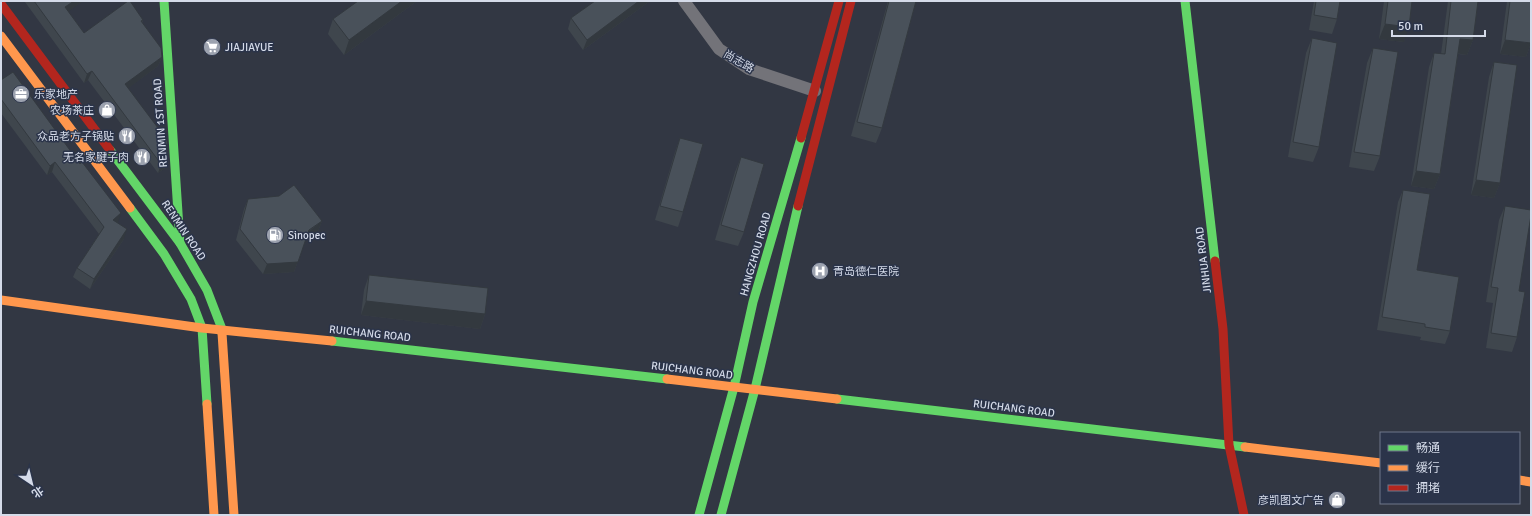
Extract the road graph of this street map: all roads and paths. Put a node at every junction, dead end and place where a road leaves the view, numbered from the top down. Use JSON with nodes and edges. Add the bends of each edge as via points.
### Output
{"nodes":[{"id":1,"x":164,"y":1,"type":"edge"},
{"id":2,"x":684,"y":1,"type":"edge"},
{"id":3,"x":839,"y":1,"type":"edge"},
{"id":4,"x":851,"y":1,"type":"edge"},
{"id":5,"x":1185,"y":1,"type":"edge"},
{"id":6,"x":1,"y":4,"type":"edge"},
{"id":7,"x":1,"y":36,"type":"edge"},
{"id":8,"x":815,"y":91,"type":"junction"},
{"id":9,"x":180,"y":243,"type":"junction"},
{"id":10,"x":1,"y":300,"type":"edge"},
{"id":11,"x":202,"y":328,"type":"junction"},
{"id":12,"x":222,"y":329,"type":"junction"},
{"id":13,"x":734,"y":387,"type":"junction"},
{"id":14,"x":755,"y":389,"type":"junction"},
{"id":15,"x":1229,"y":445,"type":"junction"},
{"id":16,"x":1380,"y":464,"type":"edge"},
{"id":17,"x":1520,"y":480,"type":"edge"},
{"id":18,"x":1531,"y":482,"type":"edge"},
{"id":19,"x":214,"y":515,"type":"edge"},
{"id":20,"x":234,"y":515,"type":"edge"},
{"id":21,"x":700,"y":515,"type":"edge"},
{"id":22,"x":721,"y":515,"type":"edge"},
{"id":23,"x":1244,"y":515,"type":"edge"}],
"edges":[{"from":1,"to":9,"type":"main road","name":"RENMIN 1ST ROAD"},
{"from":2,"to":8,"type":"street","name":"尚志路","via":[[719,49],[749,69]]},
{"from":3,"to":8,"type":"main road","name":"HANGZHOU ROAD"},
{"from":4,"to":14,"type":"main road","via":[[789,242]]},
{"from":5,"to":15,"type":"main road","name":"JINHUA ROAD","via":[[1223,329]]},
{"from":6,"to":9,"type":"main road","name":"RENMIN ROAD"},
{"from":7,"to":11,"type":"main road","via":[[164,254],[191,299]]},
{"from":8,"to":13,"type":"main road","name":"HANGZHOU ROAD","via":[[753,302]]},
{"from":9,"to":12,"type":"main road","name":"RENMIN ROAD","via":[[208,290]]},
{"from":10,"to":11,"type":"main road","name":"RUICHANG ROAD"},
{"from":11,"to":12,"type":"main road","name":"RUICHANG ROAD"},
{"from":11,"to":19,"type":"main road"},
{"from":12,"to":13,"type":"main road","name":"RUICHANG ROAD"},
{"from":12,"to":20,"type":"main road","name":"RENMIN ROAD"},
{"from":13,"to":14,"type":"main road","name":"RUICHANG ROAD"},
{"from":13,"to":21,"type":"main road","name":"HANGZHOU ROAD"},
{"from":14,"to":15,"type":"main road","name":"RUICHANG ROAD"},
{"from":14,"to":22,"type":"main road"},
{"from":15,"to":16,"type":"main road","name":"RUICHANG ROAD"},
{"from":15,"to":23,"type":"main road","name":"JINHUA ROAD"},
{"from":17,"to":18,"type":"main road"}]}
